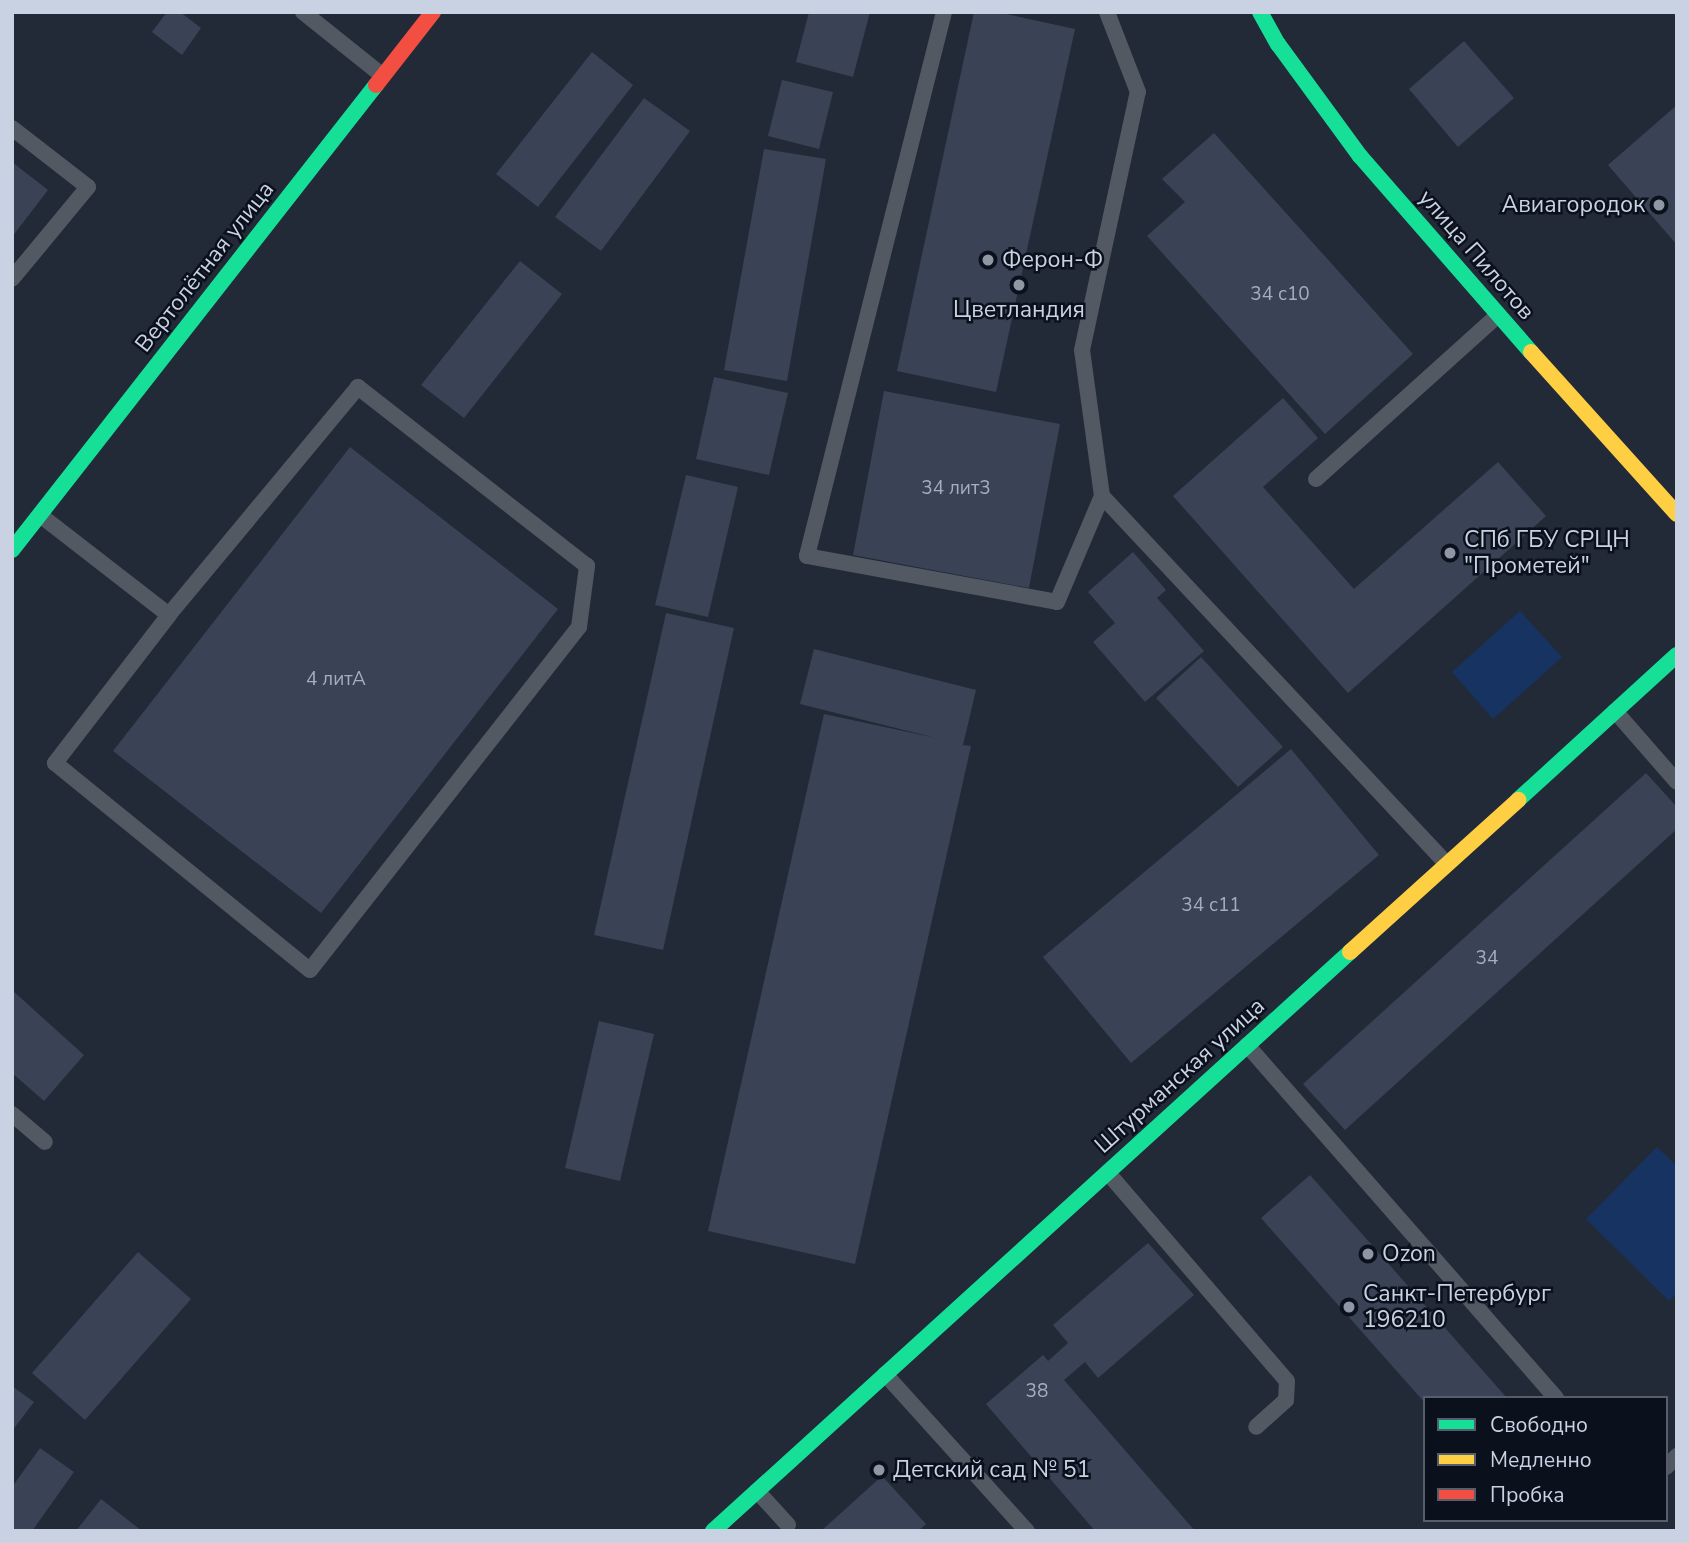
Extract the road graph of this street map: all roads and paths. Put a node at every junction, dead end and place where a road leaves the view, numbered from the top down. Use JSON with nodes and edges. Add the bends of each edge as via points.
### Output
{"nodes":[{"id":1,"x":303,"y":12,"type":"edge"},
{"id":2,"x":433,"y":12,"type":"edge"},
{"id":3,"x":944,"y":12,"type":"edge"},
{"id":4,"x":1107,"y":12,"type":"edge"},
{"id":5,"x":1246,"y":12,"type":"edge"},
{"id":6,"x":1261,"y":12,"type":"edge"},
{"id":7,"x":1278,"y":44,"type":"junction"},
{"id":8,"x":383,"y":76,"type":"junction"},
{"id":9,"x":12,"y":128,"type":"edge"},
{"id":10,"x":12,"y":279,"type":"edge"},
{"id":11,"x":1498,"y":315,"type":"junction"},
{"id":12,"x":1316,"y":479,"type":"dead end"},
{"id":13,"x":1102,"y":496,"type":"junction"},
{"id":14,"x":1677,"y":514,"type":"edge"},
{"id":15,"x":40,"y":515,"type":"junction"},
{"id":16,"x":12,"y":550,"type":"edge"},
{"id":17,"x":169,"y":615,"type":"junction"},
{"id":18,"x":1677,"y":655,"type":"edge"},
{"id":19,"x":1615,"y":711,"type":"junction"},
{"id":20,"x":1677,"y":782,"type":"edge"},
{"id":21,"x":1447,"y":864,"type":"junction"},
{"id":22,"x":1248,"y":1045,"type":"junction"},
{"id":23,"x":12,"y":1114,"type":"edge"},
{"id":24,"x":46,"y":1142,"type":"dead end"},
{"id":25,"x":1108,"y":1172,"type":"junction"},
{"id":26,"x":885,"y":1374,"type":"junction"},
{"id":27,"x":1554,"y":1396,"type":"edge"},
{"id":28,"x":1255,"y":1427,"type":"dead end"},
{"id":29,"x":757,"y":1491,"type":"junction"},
{"id":30,"x":788,"y":1525,"type":"dead end"},
{"id":31,"x":713,"y":1531,"type":"edge"},
{"id":32,"x":1027,"y":1531,"type":"edge"}],
"edges":[{"from":1,"to":8,"type":"lane"},
{"from":2,"to":8,"type":"street","name":"Вертолётная улица"},
{"from":3,"to":13,"type":"lane","via":[[807,556],[1057,602]]},
{"from":4,"to":13,"type":"lane","via":[[1138,92],[1082,350]]},
{"from":5,"to":7,"type":"lane"},
{"from":6,"to":7,"type":"street","name":"улица Пилотов"},
{"from":7,"to":11,"type":"street","name":"улица Пилотов","via":[[1360,156]]},
{"from":8,"to":15,"type":"street","name":"Вертолётная улица"},
{"from":9,"to":10,"type":"lane","via":[[88,187]]},
{"from":11,"to":12,"type":"lane"},
{"from":11,"to":14,"type":"street","name":"улица Пилотов"},
{"from":13,"to":21,"type":"lane"},
{"from":15,"to":16,"type":"street","name":"Вертолётная улица"},
{"from":15,"to":17,"type":"lane"},
{"from":17,"to":17,"type":"lane","via":[[55,763],[310,970],[579,627],[587,566],[358,387]]},
{"from":18,"to":19,"type":"street","name":"Штурманская улица"},
{"from":19,"to":20,"type":"lane"},
{"from":19,"to":21,"type":"street","name":"Штурманская улица"},
{"from":21,"to":22,"type":"street","name":"Штурманская улица"},
{"from":22,"to":25,"type":"street","name":"Штурманская улица"},
{"from":22,"to":27,"type":"lane"},
{"from":23,"to":24,"type":"lane"},
{"from":25,"to":26,"type":"street","name":"Штурманская улица"},
{"from":25,"to":28,"type":"lane","via":[[1287,1381],[1286,1400]]},
{"from":26,"to":29,"type":"street","name":"Штурманская улица"},
{"from":26,"to":32,"type":"lane"},
{"from":29,"to":30,"type":"lane"},
{"from":29,"to":31,"type":"street","name":"Штурманская улица"}]}
